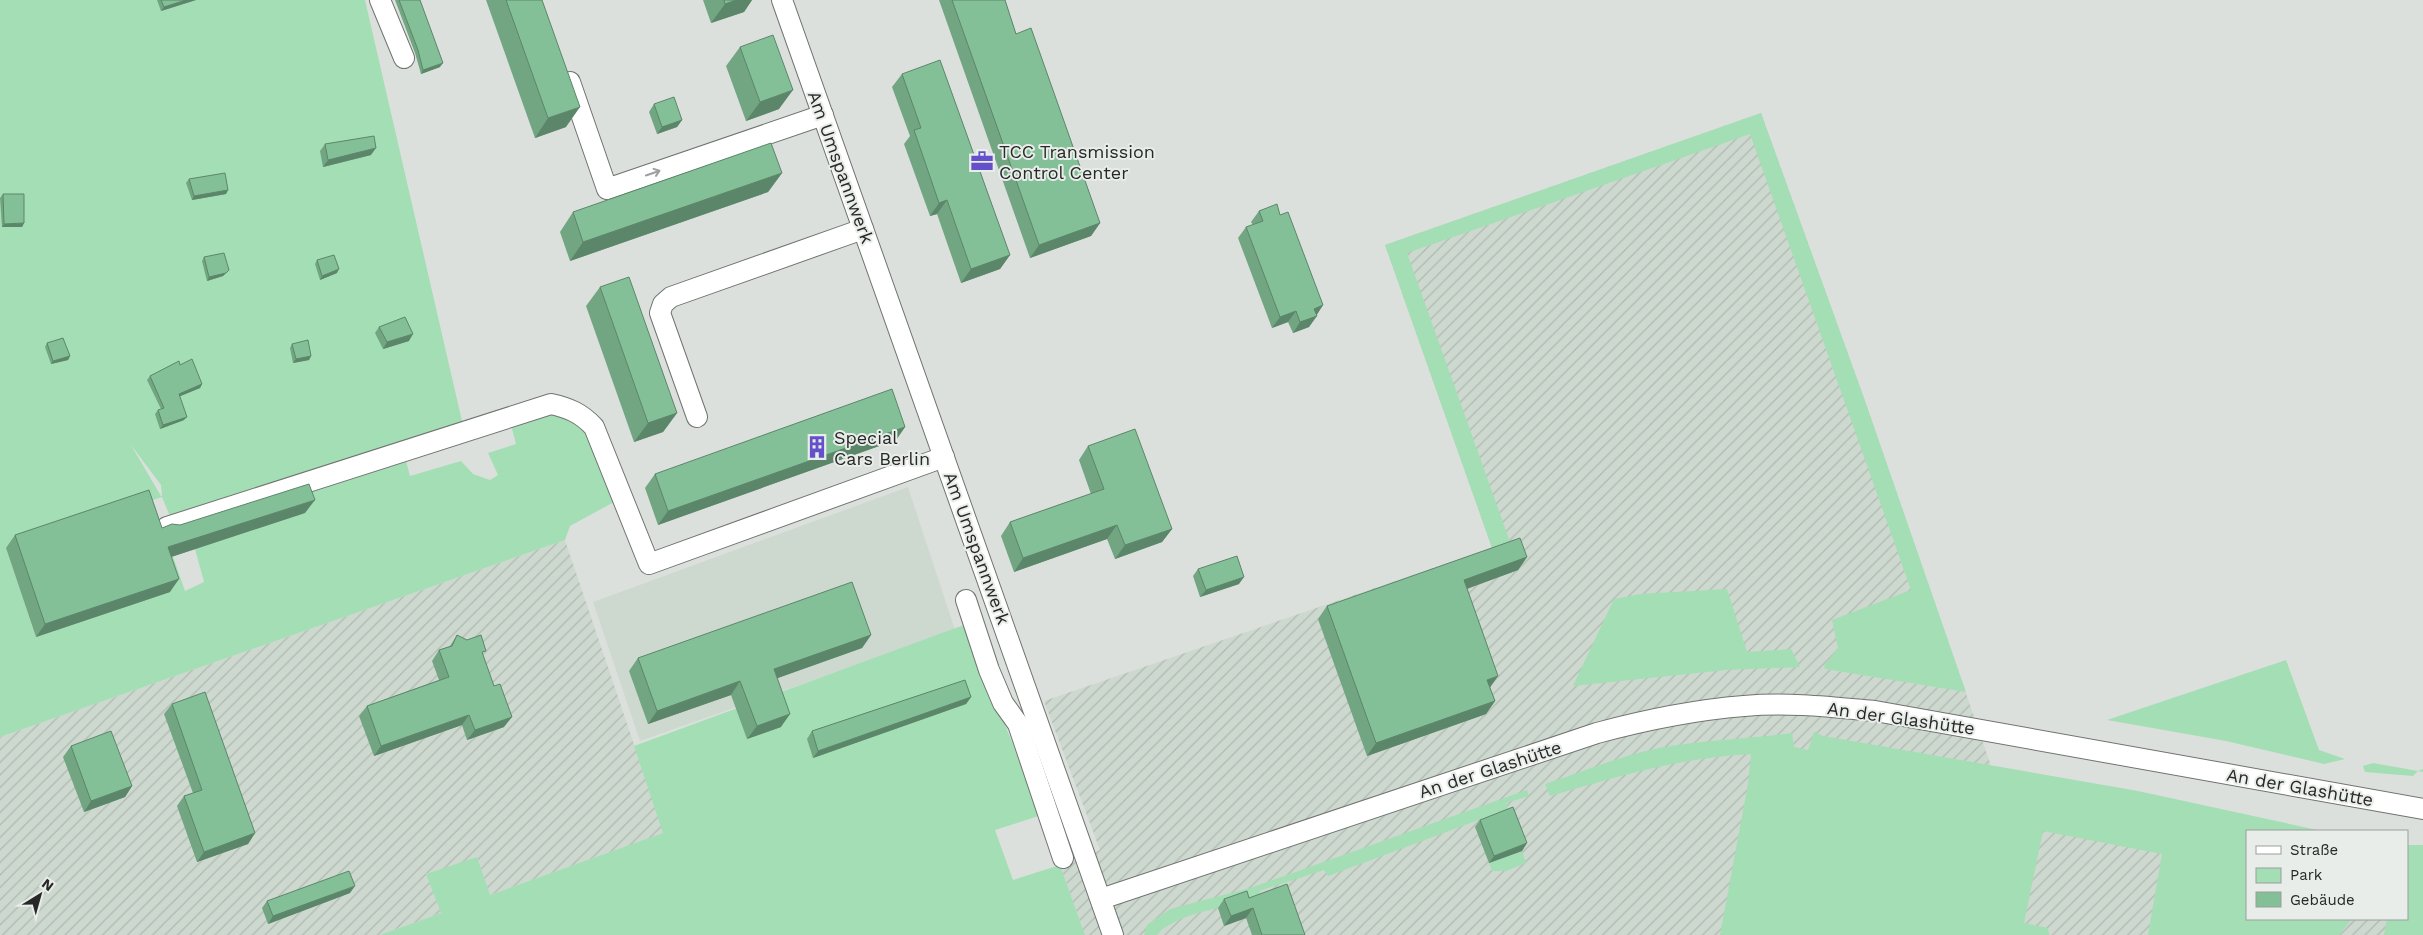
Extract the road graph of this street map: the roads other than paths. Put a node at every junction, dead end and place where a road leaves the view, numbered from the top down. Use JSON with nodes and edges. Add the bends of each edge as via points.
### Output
{"nodes":[{"id":1,"x":380,"y":0,"type":"edge"},
{"id":2,"x":782,"y":0,"type":"edge"},
{"id":3,"x":404,"y":58,"type":"dead end"},
{"id":4,"x":563,"y":63,"type":"edge"},
{"id":5,"x":823,"y":115,"type":"junction"},
{"id":6,"x":863,"y":229,"type":"junction"},
{"id":7,"x":697,"y":417,"type":"dead end"},
{"id":8,"x":944,"y":457,"type":"junction"},
{"id":9,"x":167,"y":527,"type":"edge"},
{"id":10,"x":966,"y":600,"type":"dead end"},
{"id":11,"x":2423,"y":808,"type":"edge"},
{"id":12,"x":1063,"y":858,"type":"dead end"},
{"id":13,"x":1101,"y":899,"type":"junction"},
{"id":14,"x":1113,"y":935,"type":"edge"}],
"edges":[{"from":1,"to":3,"type":"street"},
{"from":2,"to":5,"type":"street","name":"Am Umspannwerk"},
{"from":4,"to":5,"type":"street","one_way":true,"via":[[607,189]]},
{"from":5,"to":6,"type":"street","name":"Am Umspannwerk"},
{"from":6,"to":7,"type":"street","via":[[671,297],[663,304],[660,313]]},
{"from":6,"to":8,"type":"street","name":"Am Umspannwerk"},
{"from":8,"to":9,"type":"street","via":[[649,564],[594,428],[584,416],[550,404]]},
{"from":8,"to":13,"type":"street","name":"Am Umspannwerk"},
{"from":10,"to":12,"type":"street","via":[[989,670],[1003,703],[1018,724]]},
{"from":11,"to":13,"type":"street","name":"An der Glashütte","via":[[1875,711],[1809,705],[1745,706],[1643,720],[1597,733]]},
{"from":13,"to":14,"type":"street","name":"Am Umspannwerk"}]}
